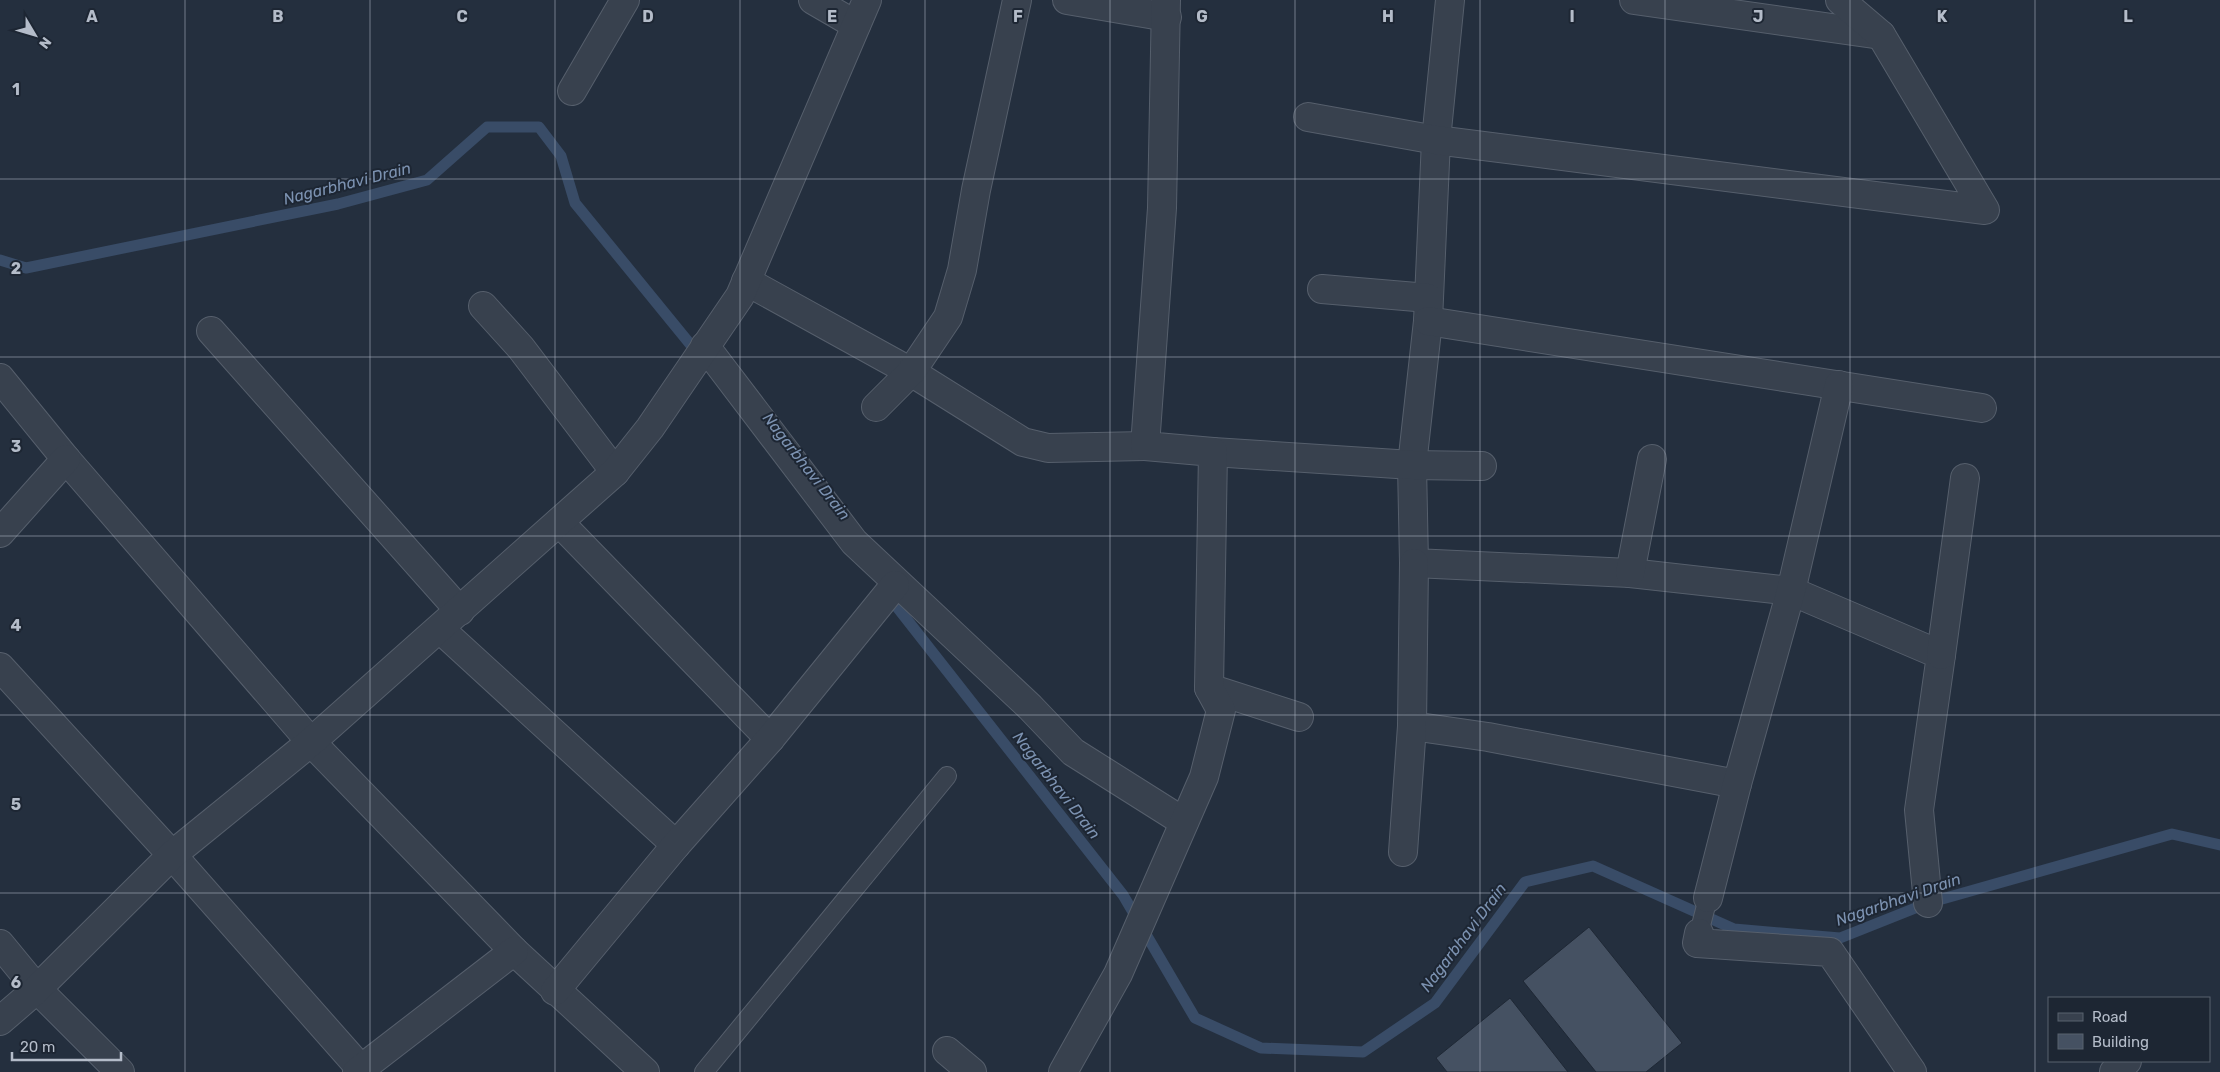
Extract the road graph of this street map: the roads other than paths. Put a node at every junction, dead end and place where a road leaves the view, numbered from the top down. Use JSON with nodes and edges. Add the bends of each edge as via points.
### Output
{"nodes":[{"id":1,"x":625,"y":0,"type":"edge"},
{"id":2,"x":813,"y":0,"type":"edge"},
{"id":3,"x":867,"y":0,"type":"edge"},
{"id":4,"x":1017,"y":0,"type":"edge"},
{"id":5,"x":1067,"y":0,"type":"edge"},
{"id":6,"x":1450,"y":0,"type":"edge"},
{"id":7,"x":1634,"y":0,"type":"edge"},
{"id":8,"x":1840,"y":0,"type":"edge"},
{"id":9,"x":1166,"y":9,"type":"edge"},
{"id":10,"x":856,"y":25,"type":"junction"},
{"id":11,"x":1881,"y":35,"type":"junction"},
{"id":12,"x":572,"y":91,"type":"dead end"},
{"id":13,"x":1308,"y":117,"type":"dead end"},
{"id":14,"x":1436,"y":140,"type":"junction"},
{"id":15,"x":743,"y":288,"type":"junction"},
{"id":16,"x":1322,"y":289,"type":"dead end"},
{"id":17,"x":482,"y":306,"type":"dead end"},
{"id":18,"x":1428,"y":310,"type":"junction"},
{"id":19,"x":211,"y":331,"type":"dead end"},
{"id":20,"x":705,"y":346,"type":"junction"},
{"id":21,"x":911,"y":372,"type":"junction"},
{"id":22,"x":0,"y":378,"type":"edge"},
{"id":23,"x":1839,"y":385,"type":"junction"},
{"id":24,"x":876,"y":407,"type":"dead end"},
{"id":25,"x":1982,"y":408,"type":"dead end"},
{"id":26,"x":1145,"y":446,"type":"junction"},
{"id":27,"x":1213,"y":452,"type":"junction"},
{"id":28,"x":66,"y":459,"type":"junction"},
{"id":29,"x":1652,"y":459,"type":"dead end"},
{"id":30,"x":1412,"y":465,"type":"junction"},
{"id":31,"x":1482,"y":466,"type":"dead end"},
{"id":32,"x":615,"y":472,"type":"junction"},
{"id":33,"x":1965,"y":478,"type":"dead end"},
{"id":34,"x":559,"y":522,"type":"junction"},
{"id":35,"x":0,"y":533,"type":"edge"},
{"id":36,"x":1414,"y":563,"type":"junction"},
{"id":37,"x":1630,"y":573,"type":"junction"},
{"id":38,"x":896,"y":584,"type":"junction"},
{"id":39,"x":1790,"y":591,"type":"junction"},
{"id":40,"x":460,"y":611,"type":"junction"},
{"id":41,"x":440,"y":629,"type":"junction"},
{"id":42,"x":1940,"y":655,"type":"junction"},
{"id":43,"x":0,"y":667,"type":"edge"},
{"id":44,"x":1209,"y":688,"type":"junction"},
{"id":45,"x":1299,"y":716,"type":"dead end"},
{"id":46,"x":1412,"y":726,"type":"junction"},
{"id":47,"x":770,"y":739,"type":"junction"},
{"id":48,"x":311,"y":742,"type":"junction"},
{"id":49,"x":947,"y":776,"type":"dead end"},
{"id":50,"x":1737,"y":784,"type":"junction"},
{"id":51,"x":1184,"y":822,"type":"junction"},
{"id":52,"x":676,"y":845,"type":"junction"},
{"id":53,"x":1403,"y":852,"type":"dead end"},
{"id":54,"x":172,"y":856,"type":"junction"},
{"id":55,"x":1708,"y":898,"type":"joint"},
{"id":56,"x":1928,"y":903,"type":"dead end"},
{"id":57,"x":1699,"y":933,"type":"joint"},
{"id":58,"x":0,"y":944,"type":"edge"},
{"id":59,"x":514,"y":951,"type":"junction"},
{"id":60,"x":37,"y":989,"type":"junction"},
{"id":61,"x":555,"y":991,"type":"junction"},
{"id":62,"x":0,"y":1021,"type":"edge"},
{"id":63,"x":948,"y":1051,"type":"dead end"},
{"id":64,"x":2125,"y":1062,"type":"edge"},
{"id":65,"x":359,"y":1070,"type":"edge"},
{"id":66,"x":643,"y":1071,"type":"edge"},
{"id":67,"x":120,"y":1072,"type":"edge"},
{"id":68,"x":704,"y":1072,"type":"edge"},
{"id":69,"x":972,"y":1072,"type":"edge"},
{"id":70,"x":1063,"y":1072,"type":"edge"},
{"id":71,"x":1912,"y":1072,"type":"edge"},
{"id":72,"x":2114,"y":1072,"type":"edge"}],
"edges":[{"from":1,"to":12,"type":"street"},
{"from":2,"to":10,"type":"street"},
{"from":3,"to":10,"type":"street"},
{"from":4,"to":21,"type":"street","via":[[962,270],[948,317]]},
{"from":5,"to":9,"type":"street"},
{"from":6,"to":14,"type":"street"},
{"from":7,"to":11,"type":"street"},
{"from":8,"to":11,"type":"street"},
{"from":9,"to":26,"type":"street","via":[[1162,208]]},
{"from":10,"to":15,"type":"street"},
{"from":11,"to":14,"type":"street","via":[[1985,210]]},
{"from":13,"to":14,"type":"street"},
{"from":14,"to":18,"type":"street"},
{"from":15,"to":20,"type":"street"},
{"from":15,"to":21,"type":"street"},
{"from":16,"to":18,"type":"street"},
{"from":17,"to":32,"type":"street","via":[[521,348]]},
{"from":18,"to":23,"type":"street"},
{"from":18,"to":30,"type":"street"},
{"from":19,"to":40,"type":"street"},
{"from":20,"to":32,"type":"street","via":[[650,428]]},
{"from":20,"to":38,"type":"street","via":[[854,542]]},
{"from":21,"to":24,"type":"street"},
{"from":21,"to":26,"type":"street","via":[[1023,442],[1048,448]]},
{"from":22,"to":28,"type":"street"},
{"from":23,"to":25,"type":"street"},
{"from":23,"to":39,"type":"street"},
{"from":26,"to":27,"type":"street"},
{"from":27,"to":30,"type":"street"},
{"from":27,"to":44,"type":"street"},
{"from":28,"to":35,"type":"street"},
{"from":28,"to":48,"type":"street"},
{"from":29,"to":37,"type":"street"},
{"from":30,"to":31,"type":"street"},
{"from":30,"to":36,"type":"street"},
{"from":32,"to":34,"type":"street"},
{"from":33,"to":42,"type":"street"},
{"from":34,"to":40,"type":"street"},
{"from":34,"to":47,"type":"street"},
{"from":36,"to":37,"type":"street"},
{"from":36,"to":46,"type":"street"},
{"from":37,"to":39,"type":"street"},
{"from":38,"to":47,"type":"street"},
{"from":38,"to":51,"type":"street","via":[[1030,707],[1073,752]]},
{"from":39,"to":42,"type":"street"},
{"from":39,"to":50,"type":"street"},
{"from":40,"to":41,"type":"street"},
{"from":41,"to":48,"type":"street"},
{"from":41,"to":52,"type":"street"},
{"from":42,"to":56,"type":"street","via":[[1919,810]]},
{"from":43,"to":54,"type":"street"},
{"from":44,"to":45,"type":"street"},
{"from":44,"to":51,"type":"street","via":[[1221,710],[1204,777]]},
{"from":46,"to":50,"type":"street","via":[[1488,737]]},
{"from":46,"to":53,"type":"street"},
{"from":47,"to":52,"type":"street"},
{"from":48,"to":54,"type":"street"},
{"from":48,"to":59,"type":"street"},
{"from":49,"to":68,"type":"lane"},
{"from":50,"to":55,"type":"street"},
{"from":51,"to":70,"type":"street","via":[[1118,974]]},
{"from":52,"to":61,"type":"street"},
{"from":54,"to":60,"type":"street"},
{"from":54,"to":65,"type":"street"},
{"from":55,"to":57,"type":"lane"},
{"from":57,"to":71,"type":"street","via":[[1697,943],[1830,952]]},
{"from":58,"to":60,"type":"street"},
{"from":59,"to":61,"type":"street"},
{"from":59,"to":65,"type":"street"},
{"from":60,"to":62,"type":"street"},
{"from":60,"to":67,"type":"street"},
{"from":61,"to":66,"type":"street"},
{"from":63,"to":69,"type":"street"},
{"from":64,"to":72,"type":"street"}]}
